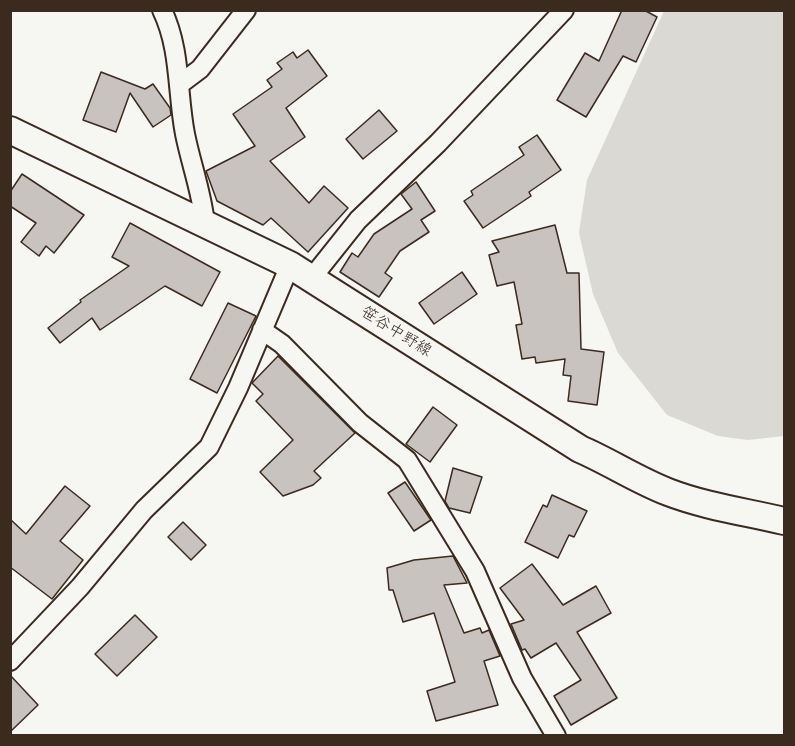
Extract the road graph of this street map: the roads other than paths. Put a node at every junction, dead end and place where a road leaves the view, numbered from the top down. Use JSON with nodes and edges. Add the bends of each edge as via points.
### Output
{"nodes":[{"id":1,"x":162,"y":10,"type":"edge"},
{"id":2,"x":246,"y":10,"type":"edge"},
{"id":3,"x":564,"y":10,"type":"edge"},
{"id":4,"x":180,"y":84,"type":"junction"},
{"id":5,"x":10,"y":130,"type":"edge"},
{"id":6,"x":206,"y":224,"type":"junction"},
{"id":7,"x":301,"y":272,"type":"junction"},
{"id":8,"x":262,"y":330,"type":"junction"},
{"id":9,"x":784,"y":521,"type":"edge"},
{"id":10,"x":10,"y":661,"type":"edge"},
{"id":11,"x":556,"y":735,"type":"edge"}],
"edges":[{"from":1,"to":4,"type":"street"},
{"from":2,"to":4,"type":"street","via":[[200,69]]},
{"from":3,"to":7,"type":"street","via":[[438,143]]},
{"from":4,"to":6,"type":"street","via":[[184,133]]},
{"from":5,"to":6,"type":"street","name":"笹谷中野線"},
{"from":6,"to":7,"type":"street","name":"笹谷中野線"},
{"from":7,"to":8,"type":"street"},
{"from":7,"to":9,"type":"street","name":"笹谷中野線","via":[[580,449],[626,474],[670,493]]},
{"from":8,"to":10,"type":"street","via":[[209,447],[144,510],[80,587]]},
{"from":8,"to":11,"type":"street","via":[[282,344],[360,423],[406,460],[475,571],[522,678]]}]}
